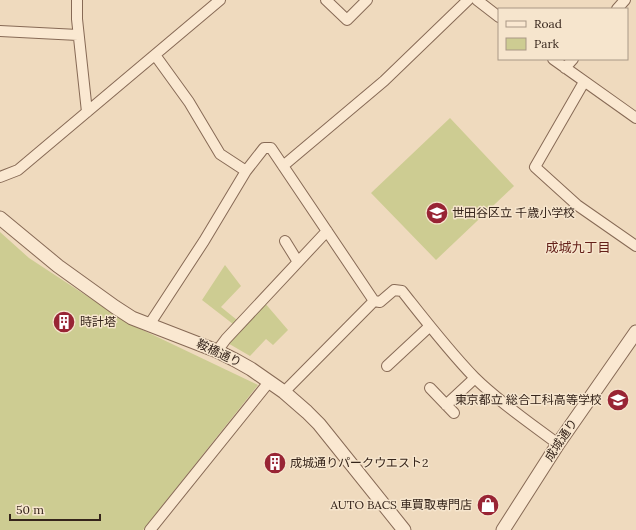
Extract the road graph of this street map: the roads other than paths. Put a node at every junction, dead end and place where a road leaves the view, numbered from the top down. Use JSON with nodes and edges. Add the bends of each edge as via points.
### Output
{"nodes":[{"id":1,"x":78,"y":0,"type":"edge"},
{"id":2,"x":220,"y":0,"type":"edge"},
{"id":3,"x":326,"y":0,"type":"edge"},
{"id":4,"x":367,"y":0,"type":"edge"},
{"id":5,"x":468,"y":0,"type":"edge"},
{"id":6,"x":477,"y":0,"type":"edge"},
{"id":7,"x":625,"y":0,"type":"edge"},
{"id":8,"x":618,"y":8,"type":"edge"},
{"id":9,"x":498,"y":17,"type":"edge"},
{"id":10,"x":0,"y":31,"type":"edge"},
{"id":11,"x":78,"y":35,"type":"junction"},
{"id":12,"x":155,"y":55,"type":"junction"},
{"id":13,"x":554,"y":60,"type":"edge"},
{"id":14,"x":572,"y":60,"type":"edge"},
{"id":15,"x":565,"y":68,"type":"junction"},
{"id":16,"x":584,"y":82,"type":"junction"},
{"id":17,"x":87,"y":112,"type":"junction"},
{"id":18,"x":636,"y":118,"type":"edge"},
{"id":19,"x":283,"y":166,"type":"junction"},
{"id":20,"x":246,"y":171,"type":"junction"},
{"id":21,"x":0,"y":177,"type":"edge"},
{"id":22,"x":0,"y":218,"type":"edge"},
{"id":23,"x":327,"y":231,"type":"junction"},
{"id":24,"x":285,"y":241,"type":"dead end"},
{"id":25,"x":636,"y":246,"type":"edge"},
{"id":26,"x":298,"y":262,"type":"junction"},
{"id":27,"x":374,"y":301,"type":"junction"},
{"id":28,"x":149,"y":325,"type":"junction"},
{"id":29,"x":430,"y":326,"type":"junction"},
{"id":30,"x":636,"y":332,"type":"edge"},
{"id":31,"x":217,"y":351,"type":"junction"},
{"id":32,"x":387,"y":366,"type":"dead end"},
{"id":33,"x":475,"y":378,"type":"junction"},
{"id":34,"x":269,"y":382,"type":"junction"},
{"id":35,"x":430,"y":388,"type":"dead end"},
{"id":36,"x":284,"y":392,"type":"junction"},
{"id":37,"x":446,"y":405,"type":"junction"},
{"id":38,"x":454,"y":413,"type":"dead end"},
{"id":39,"x":558,"y":444,"type":"junction"},
{"id":40,"x":150,"y":530,"type":"edge"},
{"id":41,"x":404,"y":530,"type":"edge"},
{"id":42,"x":503,"y":530,"type":"edge"}],
"edges":[{"from":1,"to":11,"type":"street"},
{"from":2,"to":12,"type":"street"},
{"from":3,"to":4,"type":"street","via":[[347,20]]},
{"from":5,"to":19,"type":"street","via":[[384,81]]},
{"from":6,"to":9,"type":"street"},
{"from":7,"to":8,"type":"street"},
{"from":10,"to":11,"type":"street"},
{"from":11,"to":17,"type":"street"},
{"from":12,"to":17,"type":"street"},
{"from":12,"to":20,"type":"street","via":[[189,102],[220,154]]},
{"from":13,"to":15,"type":"street"},
{"from":14,"to":15,"type":"street"},
{"from":15,"to":16,"type":"street"},
{"from":16,"to":18,"type":"street"},
{"from":16,"to":25,"type":"street","via":[[535,167],[577,205]]},
{"from":17,"to":21,"type":"street","via":[[18,170]]},
{"from":19,"to":20,"type":"street","via":[[271,148],[264,148]]},
{"from":19,"to":23,"type":"street"},
{"from":20,"to":28,"type":"street"},
{"from":22,"to":28,"type":"street","name":"鞍橋通り","via":[[58,266],[115,307]]},
{"from":23,"to":26,"type":"street"},
{"from":23,"to":27,"type":"street"},
{"from":24,"to":26,"type":"street"},
{"from":26,"to":31,"type":"street"},
{"from":27,"to":29,"type":"street","via":[[380,302],[394,290],[402,291]]},
{"from":27,"to":36,"type":"street"},
{"from":28,"to":31,"type":"street","name":"鞍橋通り"},
{"from":29,"to":32,"type":"street"},
{"from":29,"to":33,"type":"street"},
{"from":30,"to":39,"type":"street","name":"成城通り"},
{"from":31,"to":34,"type":"street","name":"鞍橋通り"},
{"from":33,"to":37,"type":"street"},
{"from":33,"to":39,"type":"street"},
{"from":34,"to":36,"type":"street","name":"鞍橋通り"},
{"from":34,"to":40,"type":"street"},
{"from":35,"to":37,"type":"street"},
{"from":36,"to":41,"type":"street","name":"鞍橋通り","via":[[319,424]]},
{"from":37,"to":38,"type":"street"},
{"from":39,"to":42,"type":"street","name":"成城通り"}]}
